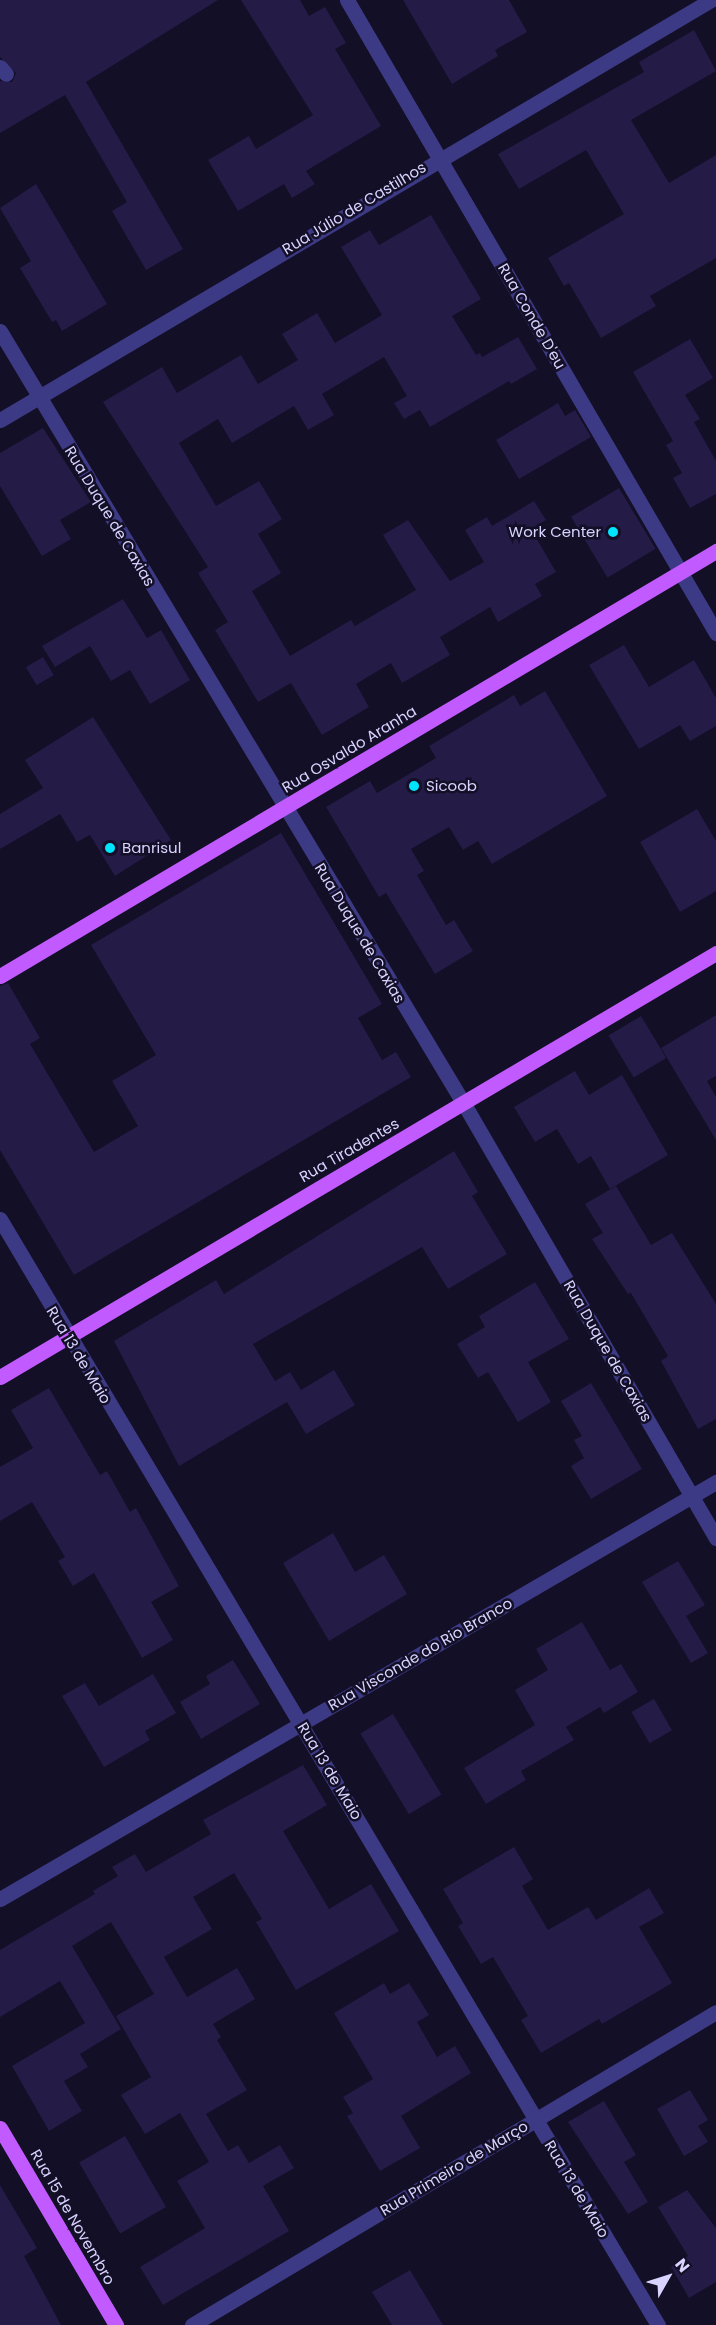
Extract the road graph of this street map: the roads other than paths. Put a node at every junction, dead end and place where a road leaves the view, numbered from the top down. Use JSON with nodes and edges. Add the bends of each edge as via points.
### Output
{"nodes":[{"id":1,"x":347,"y":0,"type":"edge"},
{"id":2,"x":711,"y":0,"type":"edge"},
{"id":3,"x":441,"y":157,"type":"junction"},
{"id":4,"x":0,"y":331,"type":"edge"},
{"id":5,"x":38,"y":397,"type":"junction"},
{"id":6,"x":0,"y":420,"type":"edge"},
{"id":7,"x":716,"y":551,"type":"edge"},
{"id":8,"x":679,"y":573,"type":"junction"},
{"id":9,"x":716,"y":633,"type":"edge"},
{"id":10,"x":285,"y":808,"type":"junction"},
{"id":11,"x":716,"y":954,"type":"edge"},
{"id":12,"x":0,"y":976,"type":"edge"},
{"id":13,"x":464,"y":1104,"type":"junction"},
{"id":14,"x":0,"y":1219,"type":"edge"},
{"id":15,"x":68,"y":1337,"type":"junction"},
{"id":16,"x":0,"y":1377,"type":"edge"},
{"id":17,"x":716,"y":1482,"type":"edge"},
{"id":18,"x":692,"y":1496,"type":"junction"},
{"id":19,"x":716,"y":1538,"type":"edge"},
{"id":20,"x":301,"y":1724,"type":"junction"},
{"id":21,"x":0,"y":1899,"type":"edge"},
{"id":22,"x":716,"y":2012,"type":"edge"},
{"id":23,"x":536,"y":2120,"type":"junction"},
{"id":24,"x":0,"y":2128,"type":"edge"},
{"id":25,"x":116,"y":2325,"type":"edge"},
{"id":26,"x":192,"y":2325,"type":"edge"},
{"id":27,"x":658,"y":2325,"type":"edge"}],
"edges":[{"from":1,"to":3,"type":"street","name":"Rua Conde D'eu"},
{"from":2,"to":3,"type":"street","name":"Rua Júlio de Castilhos"},
{"from":3,"to":5,"type":"street","name":"Rua Júlio de Castilhos"},
{"from":3,"to":8,"type":"street","name":"Rua Conde D'eu"},
{"from":4,"to":5,"type":"street","name":"Rua Duque de Caxias"},
{"from":5,"to":6,"type":"street","name":"Rua Júlio de Castilhos"},
{"from":5,"to":10,"type":"street","name":"Rua Duque de Caxias"},
{"from":7,"to":8,"type":"main road","name":"Rua Osvaldo Aranha"},
{"from":8,"to":9,"type":"street","name":"Rua Conde D'eu"},
{"from":8,"to":10,"type":"main road","name":"Rua Osvaldo Aranha"},
{"from":10,"to":12,"type":"main road","name":"Rua Osvaldo Aranha"},
{"from":10,"to":13,"type":"street","name":"Rua Duque de Caxias"},
{"from":11,"to":13,"type":"main road","name":"Rua Tiradentes"},
{"from":13,"to":15,"type":"main road","name":"Rua Tiradentes"},
{"from":13,"to":18,"type":"street","name":"Rua Duque de Caxias"},
{"from":14,"to":15,"type":"street","name":"Rua 13 de Maio"},
{"from":15,"to":16,"type":"main road","name":"Rua Tiradentes"},
{"from":15,"to":20,"type":"street","name":"Rua 13 de Maio"},
{"from":17,"to":18,"type":"street","name":"Rua Visconde do Rio Branco"},
{"from":18,"to":19,"type":"street","name":"Rua Duque de Caxias"},
{"from":18,"to":20,"type":"street","name":"Rua Visconde do Rio Branco"},
{"from":20,"to":21,"type":"street","name":"Rua Visconde do Rio Branco"},
{"from":20,"to":23,"type":"street","name":"Rua 13 de Maio"},
{"from":22,"to":23,"type":"street","name":"Rua Primeiro de Março"},
{"from":23,"to":26,"type":"street","name":"Rua Primeiro de Março"},
{"from":23,"to":27,"type":"street","name":"Rua 13 de Maio"},
{"from":24,"to":25,"type":"main road","name":"Rua 15 de Novembro"}]}
